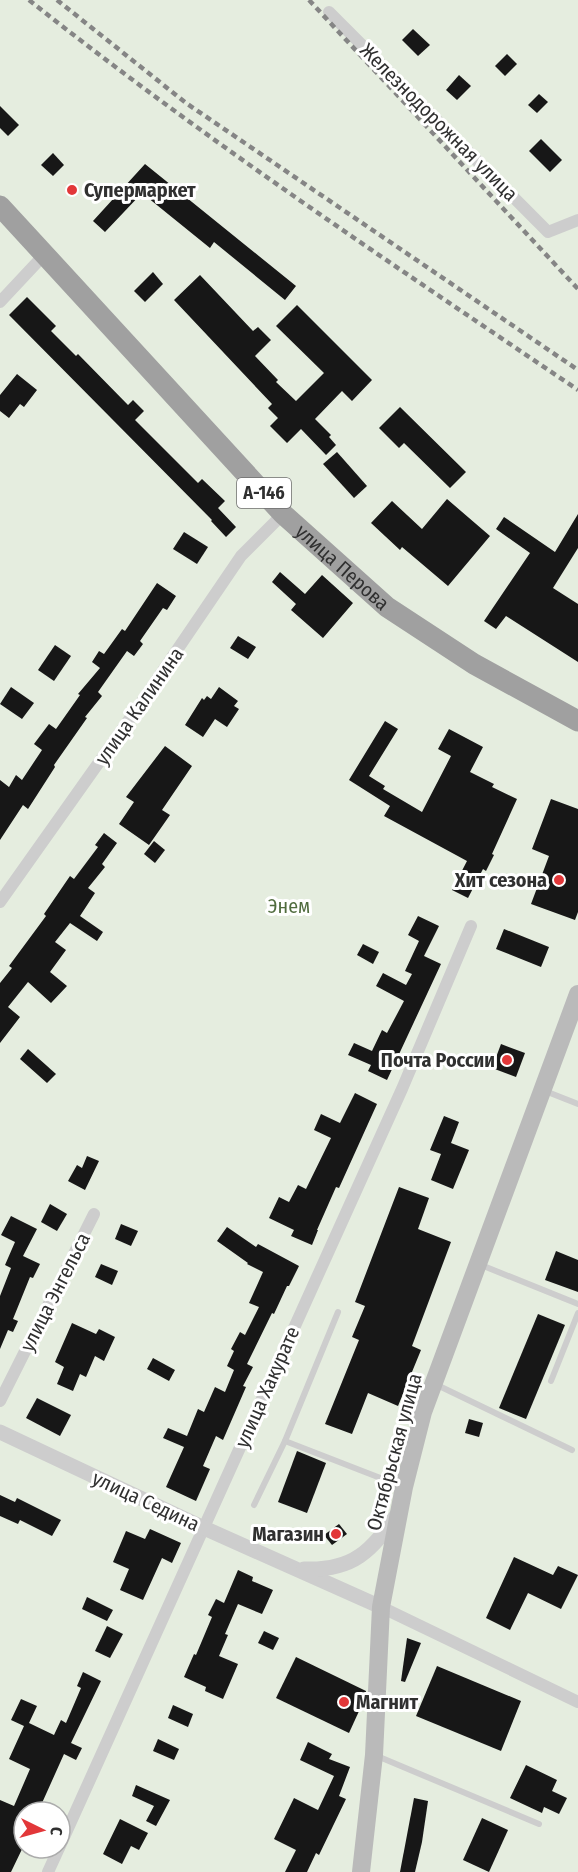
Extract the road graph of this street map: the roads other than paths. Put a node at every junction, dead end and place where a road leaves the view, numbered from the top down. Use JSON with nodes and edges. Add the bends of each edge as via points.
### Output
{"nodes":[{"id":1,"x":329,"y":12,"type":"dead end"},
{"id":2,"x":0,"y":206,"type":"edge"},
{"id":3,"x":578,"y":220,"type":"edge"},
{"id":4,"x":44,"y":255,"type":"junction"},
{"id":5,"x":0,"y":302,"type":"edge"},
{"id":6,"x":283,"y":514,"type":"junction"},
{"id":7,"x":578,"y":721,"type":"edge"},
{"id":8,"x":0,"y":902,"type":"edge"},
{"id":9,"x":471,"y":926,"type":"dead end"},
{"id":10,"x":578,"y":995,"type":"edge"},
{"id":11,"x":573,"y":1021,"type":"edge"},
{"id":12,"x":543,"y":1090,"type":"junction"},
{"id":13,"x":578,"y":1104,"type":"edge"},
{"id":14,"x":94,"y":1214,"type":"dead end"},
{"id":15,"x":478,"y":1263,"type":"junction"},
{"id":16,"x":578,"y":1304,"type":"edge"},
{"id":17,"x":338,"y":1312,"type":"dead end"},
{"id":18,"x":578,"y":1313,"type":"edge"},
{"id":19,"x":551,"y":1381,"type":"dead end"},
{"id":20,"x":433,"y":1383,"type":"junction"},
{"id":21,"x":0,"y":1401,"type":"edge"},
{"id":22,"x":0,"y":1432,"type":"edge"},
{"id":23,"x":285,"y":1441,"type":"junction"},
{"id":24,"x":572,"y":1450,"type":"dead end"},
{"id":25,"x":404,"y":1487,"type":"junction"},
{"id":26,"x":254,"y":1505,"type":"dead end"},
{"id":27,"x":398,"y":1513,"type":"junction"},
{"id":28,"x":204,"y":1528,"type":"junction"},
{"id":29,"x":292,"y":1568,"type":"junction"},
{"id":30,"x":381,"y":1607,"type":"junction"},
{"id":31,"x":578,"y":1702,"type":"edge"},
{"id":32,"x":374,"y":1755,"type":"junction"},
{"id":33,"x":72,"y":1818,"type":"edge"},
{"id":34,"x":539,"y":1824,"type":"dead end"},
{"id":35,"x":361,"y":1872,"type":"edge"}],
"edges":[{"from":1,"to":3,"type":"street","name":"Железнодорожная улица","via":[[548,232]]},
{"from":2,"to":4,"type":"highway","name":"улица Перова","number":"А-146"},
{"from":4,"to":5,"type":"street"},
{"from":4,"to":6,"type":"highway","name":"улица Перова","number":"А-146"},
{"from":6,"to":7,"type":"highway","name":"улица Перова","number":"А-146","via":[[387,607],[474,664]]},
{"from":6,"to":8,"type":"street","name":"улица Калинина","via":[[241,556]]},
{"from":9,"to":28,"type":"street","name":"улица Хакурате","via":[[402,1089]]},
{"from":10,"to":11,"type":"main road","name":"Октябрьская улица"},
{"from":11,"to":12,"type":"main road","name":"Октябрьская улица"},
{"from":12,"to":13,"type":"lane"},
{"from":12,"to":15,"type":"main road","name":"Октябрьская улица"},
{"from":14,"to":21,"type":"street","name":"улица Энгельса"},
{"from":15,"to":16,"type":"lane"},
{"from":15,"to":20,"type":"main road","name":"Октябрьская улица"},
{"from":17,"to":23,"type":"lane"},
{"from":18,"to":19,"type":"lane"},
{"from":20,"to":24,"type":"lane"},
{"from":20,"to":25,"type":"main road","name":"Октябрьская улица"},
{"from":22,"to":28,"type":"street","name":"улица Седина"},
{"from":23,"to":25,"type":"lane"},
{"from":23,"to":26,"type":"lane"},
{"from":25,"to":27,"type":"main road","name":"Октябрьская улица"},
{"from":27,"to":29,"type":"street","name":"улица Седина","via":[[373,1545],[346,1564],[322,1570]]},
{"from":27,"to":30,"type":"main road","name":"Октябрьская улица"},
{"from":28,"to":29,"type":"street","name":"улица Седина"},
{"from":28,"to":33,"type":"street","name":"улица Хакурате"},
{"from":29,"to":30,"type":"street","name":"улица Седина"},
{"from":30,"to":31,"type":"street","name":"улица Седина"},
{"from":30,"to":32,"type":"main road","name":"Октябрьская улица"},
{"from":32,"to":34,"type":"lane"},
{"from":32,"to":35,"type":"main road","name":"Октябрьская улица"}]}
